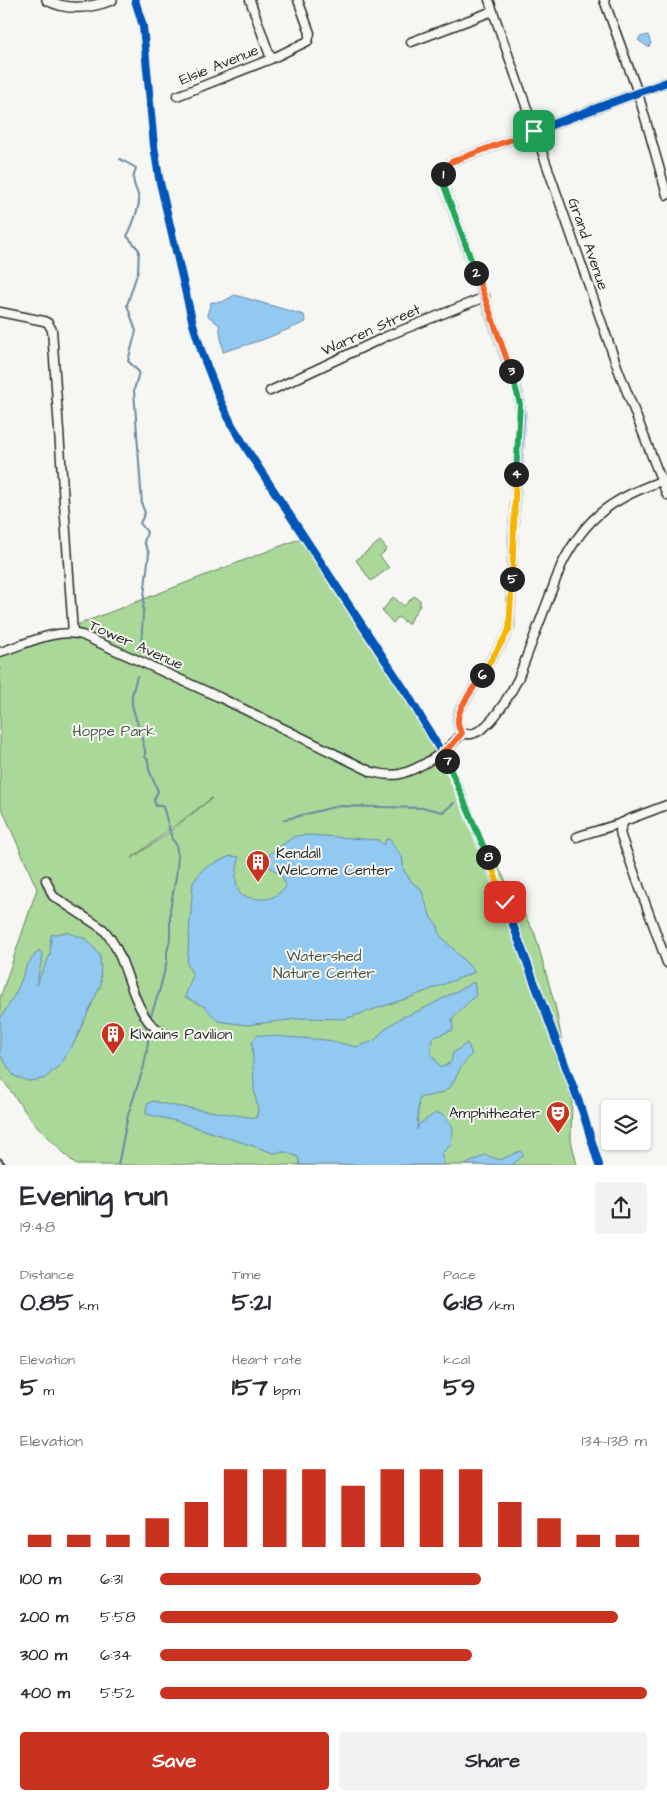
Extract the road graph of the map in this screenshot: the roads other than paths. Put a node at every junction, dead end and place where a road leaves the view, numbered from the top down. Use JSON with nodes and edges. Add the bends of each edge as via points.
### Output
{"nodes":[{"id":1,"x":47,"y":0,"type":"edge"},
{"id":2,"x":112,"y":0,"type":"edge"},
{"id":3,"x":250,"y":0,"type":"edge"},
{"id":4,"x":298,"y":0,"type":"edge"},
{"id":5,"x":489,"y":0,"type":"edge"},
{"id":6,"x":604,"y":0,"type":"edge"},
{"id":7,"x":493,"y":12,"type":"junction"},
{"id":8,"x":411,"y":42,"type":"dead end"},
{"id":9,"x":271,"y":59,"type":"junction"},
{"id":10,"x":667,"y":82,"type":"edge"},
{"id":11,"x":638,"y":93,"type":"junction"},
{"id":12,"x":177,"y":96,"type":"dead end"},
{"id":13,"x":534,"y":131,"type":"junction"},
{"id":14,"x":667,"y":195,"type":"edge"},
{"id":15,"x":485,"y":297,"type":"junction"},
{"id":16,"x":0,"y":312,"type":"edge"},
{"id":17,"x":270,"y":391,"type":"dead end"},
{"id":18,"x":664,"y":480,"type":"edge"},
{"id":19,"x":667,"y":495,"type":"edge"},
{"id":20,"x":74,"y":633,"type":"junction"},
{"id":21,"x":0,"y":652,"type":"edge"},
{"id":22,"x":462,"y":733,"type":"junction"},
{"id":23,"x":667,"y":805,"type":"edge"},
{"id":24,"x":623,"y":824,"type":"junction"},
{"id":25,"x":577,"y":837,"type":"dead end"},
{"id":26,"x":46,"y":880,"type":"dead end"},
{"id":27,"x":667,"y":963,"type":"edge"},
{"id":28,"x":161,"y":1032,"type":"dead end"}],
"edges":[{"from":1,"to":2,"type":"street","via":[[76,7]]},
{"from":3,"to":9,"type":"street"},
{"from":4,"to":9,"type":"street","name":"Elsie Avenue","via":[[310,38]]},
{"from":5,"to":7,"type":"street","name":"Grand Avenue"},
{"from":6,"to":11,"type":"street"},
{"from":7,"to":8,"type":"street"},
{"from":7,"to":13,"type":"street","name":"Grand Avenue"},
{"from":9,"to":12,"type":"street","name":"Elsie Avenue"},
{"from":10,"to":11,"type":"street"},
{"from":11,"to":13,"type":"street"},
{"from":11,"to":14,"type":"street"},
{"from":13,"to":15,"type":"street","via":[[451,162],[443,173],[443,183]]},
{"from":13,"to":18,"type":"street","name":"Grand Avenue","via":[[614,360]]},
{"from":15,"to":17,"type":"street","name":"Warren Street","via":[[387,336]]},
{"from":15,"to":22,"type":"street","via":[[520,404],[511,618],[506,636],[459,711],[457,725]]},
{"from":16,"to":20,"type":"street","name":"Tower Avenue","via":[[44,321],[53,335]]},
{"from":18,"to":19,"type":"street","name":"Grand Avenue"},
{"from":18,"to":22,"type":"street","via":[[612,504],[584,527],[561,566],[511,694],[492,721],[471,734]]},
{"from":20,"to":21,"type":"street","via":[[57,633]]},
{"from":20,"to":22,"type":"street","name":"Tower Avenue","via":[[221,698],[372,772],[399,774],[416,768],[452,745]]},
{"from":23,"to":24,"type":"street"},
{"from":24,"to":25,"type":"street"},
{"from":24,"to":27,"type":"street","via":[[621,836]]},
{"from":26,"to":28,"type":"street","via":[[53,896],[109,935],[120,953],[144,1014],[150,1024]]}]}
